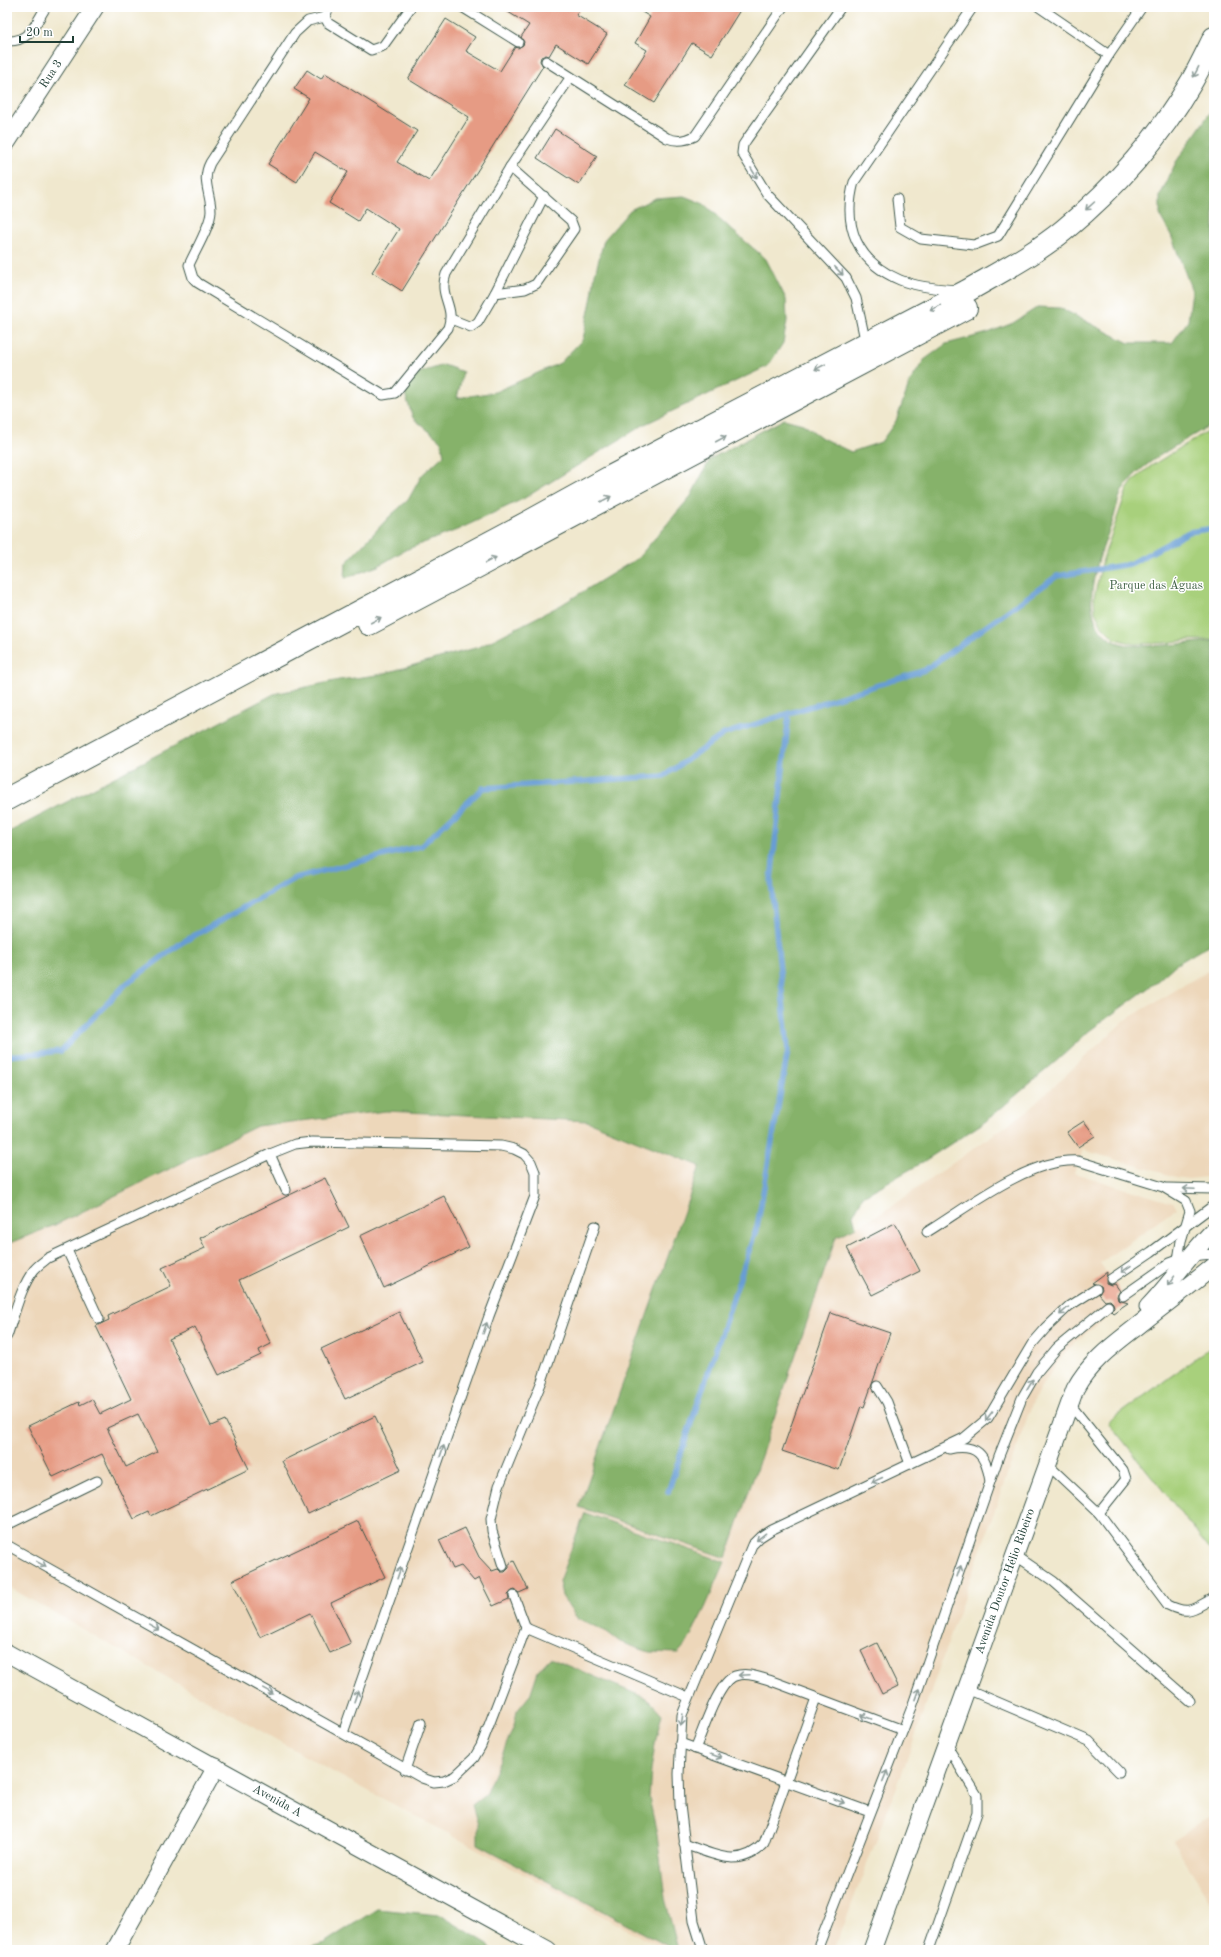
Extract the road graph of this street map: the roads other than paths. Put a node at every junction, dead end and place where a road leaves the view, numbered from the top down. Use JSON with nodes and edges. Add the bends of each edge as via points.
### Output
{"nodes":[{"id":1,"x":46,"y":7,"type":"edge"},
{"id":2,"x":95,"y":7,"type":"edge"},
{"id":3,"x":329,"y":7,"type":"edge"},
{"id":4,"x":411,"y":7,"type":"edge"},
{"id":5,"x":462,"y":7,"type":"edge"},
{"id":6,"x":783,"y":7,"type":"edge"},
{"id":7,"x":841,"y":7,"type":"edge"},
{"id":8,"x":973,"y":7,"type":"edge"},
{"id":9,"x":1039,"y":7,"type":"edge"},
{"id":10,"x":1142,"y":7,"type":"edge"},
{"id":11,"x":325,"y":17,"type":"junction"},
{"id":12,"x":1214,"y":38,"type":"edge"},
{"id":13,"x":7,"y":41,"type":"edge"},
{"id":14,"x":518,"y":42,"type":"dead end"},
{"id":15,"x":1109,"y":55,"type":"junction"},
{"id":16,"x":546,"y":61,"type":"dead end"},
{"id":17,"x":1214,"y":70,"type":"edge"},
{"id":18,"x":570,"y":78,"type":"junction"},
{"id":19,"x":7,"y":142,"type":"edge"},
{"id":20,"x":510,"y":167,"type":"junction"},
{"id":21,"x":544,"y":196,"type":"junction"},
{"id":22,"x":897,"y":199,"type":"dead end"},
{"id":23,"x":967,"y":291,"type":"junction"},
{"id":24,"x":495,"y":293,"type":"junction"},
{"id":25,"x":451,"y":318,"type":"junction"},
{"id":26,"x":870,"y":351,"type":"junction"},
{"id":27,"x":7,"y":799,"type":"edge"},
{"id":28,"x":7,"y":815,"type":"edge"},
{"id":29,"x":270,"y":1154,"type":"junction"},
{"id":30,"x":1163,"y":1188,"type":"junction"},
{"id":31,"x":1214,"y":1189,"type":"edge"},
{"id":32,"x":286,"y":1190,"type":"dead end"},
{"id":33,"x":1214,"y":1205,"type":"edge"},
{"id":34,"x":595,"y":1226,"type":"dead end"},
{"id":35,"x":1186,"y":1226,"type":"junction"},
{"id":36,"x":1214,"y":1230,"type":"edge"},
{"id":37,"x":927,"y":1232,"type":"dead end"},
{"id":38,"x":66,"y":1250,"type":"junction"},
{"id":39,"x":1214,"y":1254,"type":"edge"},
{"id":40,"x":1183,"y":1258,"type":"junction"},
{"id":41,"x":1214,"y":1266,"type":"edge"},
{"id":42,"x":1111,"y":1279,"type":"dead end"},
{"id":43,"x":1096,"y":1289,"type":"dead end"},
{"id":44,"x":1123,"y":1296,"type":"dead end"},
{"id":45,"x":1108,"y":1306,"type":"dead end"},
{"id":46,"x":99,"y":1319,"type":"dead end"},
{"id":47,"x":7,"y":1336,"type":"edge"},
{"id":48,"x":1119,"y":1340,"type":"junction"},
{"id":49,"x":877,"y":1386,"type":"dead end"},
{"id":50,"x":1069,"y":1403,"type":"junction"},
{"id":51,"x":930,"y":1454,"type":"junction"},
{"id":52,"x":910,"y":1464,"type":"junction"},
{"id":53,"x":1047,"y":1464,"type":"junction"},
{"id":54,"x":97,"y":1481,"type":"dead end"},
{"id":55,"x":990,"y":1483,"type":"junction"},
{"id":56,"x":1099,"y":1513,"type":"junction"},
{"id":57,"x":7,"y":1525,"type":"edge"},
{"id":58,"x":7,"y":1545,"type":"edge"},
{"id":59,"x":1015,"y":1555,"type":"junction"},
{"id":60,"x":503,"y":1566,"type":"dead end"},
{"id":61,"x":514,"y":1596,"type":"dead end"},
{"id":62,"x":1214,"y":1598,"type":"edge"},
{"id":63,"x":526,"y":1628,"type":"junction"},
{"id":64,"x":7,"y":1653,"type":"edge"},
{"id":65,"x":967,"y":1689,"type":"junction"},
{"id":66,"x":688,"y":1697,"type":"junction"},
{"id":67,"x":816,"y":1698,"type":"junction"},
{"id":68,"x":1190,"y":1701,"type":"dead end"},
{"id":69,"x":421,"y":1723,"type":"dead end"},
{"id":70,"x":903,"y":1730,"type":"junction"},
{"id":71,"x":343,"y":1733,"type":"junction"},
{"id":72,"x":680,"y":1743,"type":"junction"},
{"id":73,"x":947,"y":1746,"type":"junction"},
{"id":74,"x":696,"y":1749,"type":"junction"},
{"id":75,"x":216,"y":1767,"type":"junction"},
{"id":76,"x":405,"y":1770,"type":"junction"},
{"id":77,"x":1119,"y":1772,"type":"dead end"},
{"id":78,"x":786,"y":1782,"type":"junction"},
{"id":79,"x":870,"y":1812,"type":"junction"},
{"id":80,"x":684,"y":1844,"type":"junction"},
{"id":81,"x":115,"y":1950,"type":"edge"},
{"id":82,"x":548,"y":1950,"type":"edge"},
{"id":83,"x":702,"y":1950,"type":"edge"},
{"id":84,"x":817,"y":1950,"type":"edge"},
{"id":85,"x":872,"y":1950,"type":"edge"},
{"id":86,"x":929,"y":1950,"type":"edge"}],
"edges":[{"from":1,"to":13,"type":"lane","via":[[27,37],[18,41]]},
{"from":2,"to":19,"type":"street","name":"Rua 3"},
{"from":3,"to":11,"type":"lane"},
{"from":4,"to":11,"type":"lane","via":[[383,46],[370,50],[328,23]]},
{"from":5,"to":14,"type":"lane"},
{"from":6,"to":18,"type":"lane","via":[[695,136],[686,141],[667,138]]},
{"from":7,"to":26,"type":"lane","one_way":true,"via":[[747,139],[742,153],[767,194],[846,278],[856,298]]},
{"from":8,"to":23,"type":"lane","via":[[854,182],[848,213],[852,235],[859,247],[882,270],[913,284]]},
{"from":9,"to":15,"type":"lane"},
{"from":10,"to":15,"type":"lane"},
{"from":11,"to":25,"type":"lane","via":[[308,21],[295,33],[206,172],[210,219],[189,265],[193,278],[383,395],[395,392],[448,328]]},
{"from":12,"to":23,"type":"street","one_way":true,"via":[[1192,81],[1151,142],[1114,185],[1064,230],[1020,261]]},
{"from":15,"to":22,"type":"lane","via":[[998,236],[974,245],[921,239],[900,227]]},
{"from":16,"to":18,"type":"lane"},
{"from":17,"to":26,"type":"street","via":[[1164,148],[1130,189],[1085,231],[1025,274]]},
{"from":18,"to":20,"type":"lane"},
{"from":20,"to":21,"type":"lane"},
{"from":20,"to":25,"type":"lane","via":[[446,274],[443,288]]},
{"from":21,"to":24,"type":"lane"},
{"from":21,"to":24,"type":"lane","via":[[571,221],[574,229],[536,284],[525,289]]},
{"from":23,"to":26,"type":"street","one_way":true},
{"from":24,"to":25,"type":"lane","via":[[474,326]]},
{"from":26,"to":27,"type":"street","one_way":true,"via":[[610,477]]},
{"from":28,"to":26,"type":"street","one_way":true},
{"from":29,"to":32,"type":"lane"},
{"from":29,"to":38,"type":"lane"},
{"from":71,"to":29,"type":"lane","one_way":true,"via":[[489,1316],[533,1202],[535,1172],[524,1154],[501,1146],[312,1142],[295,1144]]},
{"from":31,"to":30,"type":"lane","one_way":true},
{"from":30,"to":35,"type":"lane","via":[[1180,1196],[1188,1204],[1190,1211]]},
{"from":30,"to":37,"type":"lane","via":[[1078,1161],[1064,1160],[1022,1174]]},
{"from":33,"to":35,"type":"lane"},
{"from":34,"to":60,"type":"lane","via":[[542,1381],[499,1486],[491,1519]]},
{"from":35,"to":40,"type":"lane","via":[[1181,1242]]},
{"from":35,"to":42,"type":"lane","one_way":true},
{"from":36,"to":40,"type":"street"},
{"from":38,"to":46,"type":"lane"},
{"from":38,"to":47,"type":"lane","via":[[48,1258],[33,1270]]},
{"from":39,"to":40,"type":"lane"},
{"from":40,"to":44,"type":"lane","via":[[1161,1269]]},
{"from":40,"to":48,"type":"street","one_way":true,"via":[[1163,1292]]},
{"from":41,"to":48,"type":"street","name":"Avenida Doutor Hélio Ribeiro"},
{"from":43,"to":51,"type":"lane","one_way":true,"via":[[1069,1306],[1032,1344],[988,1418],[964,1438]]},
{"from":55,"to":45,"type":"lane","one_way":true,"via":[[1022,1398],[1037,1372],[1056,1348]]},
{"from":48,"to":50,"type":"street","name":"Avenida Doutor Hélio Ribeiro","via":[[1084,1373]]},
{"from":49,"to":52,"type":"lane","via":[[887,1402]]},
{"from":50,"to":53,"type":"street","name":"Avenida Doutor Hélio Ribeiro"},
{"from":50,"to":56,"type":"lane","via":[[1123,1470],[1126,1479]]},
{"from":51,"to":52,"type":"lane"},
{"from":51,"to":55,"type":"lane","via":[[959,1447],[972,1449],[986,1461]]},
{"from":52,"to":66,"type":"lane","one_way":true,"via":[[760,1537],[752,1545]]},
{"from":53,"to":56,"type":"lane"},
{"from":53,"to":59,"type":"street","name":"Avenida Doutor Hélio Ribeiro"},
{"from":54,"to":57,"type":"lane"},
{"from":70,"to":55,"type":"lane","one_way":true},
{"from":56,"to":62,"type":"lane","via":[[1168,1605],[1188,1612]]},
{"from":58,"to":71,"type":"lane","one_way":true},
{"from":59,"to":65,"type":"street","name":"Avenida Doutor Hélio Ribeiro"},
{"from":59,"to":68,"type":"lane","via":[[1053,1581]]},
{"from":61,"to":63,"type":"lane"},
{"from":63,"to":66,"type":"lane"},
{"from":63,"to":76,"type":"lane","via":[[481,1746],[474,1758],[464,1769],[444,1781],[434,1782]]},
{"from":64,"to":75,"type":"street","name":"Avenida A"},
{"from":65,"to":73,"type":"street","name":"Avenida Doutor Hélio Ribeiro"},
{"from":65,"to":77,"type":"lane","via":[[1089,1740]]},
{"from":66,"to":72,"type":"lane","one_way":true,"via":[[682,1715]]},
{"from":70,"to":67,"type":"lane","one_way":true},
{"from":67,"to":74,"type":"lane","one_way":true,"via":[[753,1675],[734,1676],[723,1686]]},
{"from":67,"to":78,"type":"lane"},
{"from":69,"to":76,"type":"lane"},
{"from":79,"to":70,"type":"lane","one_way":true},
{"from":71,"to":76,"type":"lane"},
{"from":72,"to":74,"type":"lane"},
{"from":72,"to":80,"type":"lane","via":[[680,1805]]},
{"from":73,"to":85,"type":"street","name":"Avenida Doutor Hélio Ribeiro"},
{"from":73,"to":86,"type":"lane","via":[[977,1796],[977,1814]]},
{"from":74,"to":78,"type":"lane","one_way":true},
{"from":75,"to":81,"type":"street"},
{"from":75,"to":82,"type":"street","name":"Avenida A"},
{"from":78,"to":79,"type":"lane","one_way":true},
{"from":78,"to":80,"type":"lane","via":[[764,1843],[752,1855],[744,1858],[725,1857]]},
{"from":79,"to":84,"type":"lane"},
{"from":80,"to":83,"type":"lane","via":[[694,1921]]}]}
